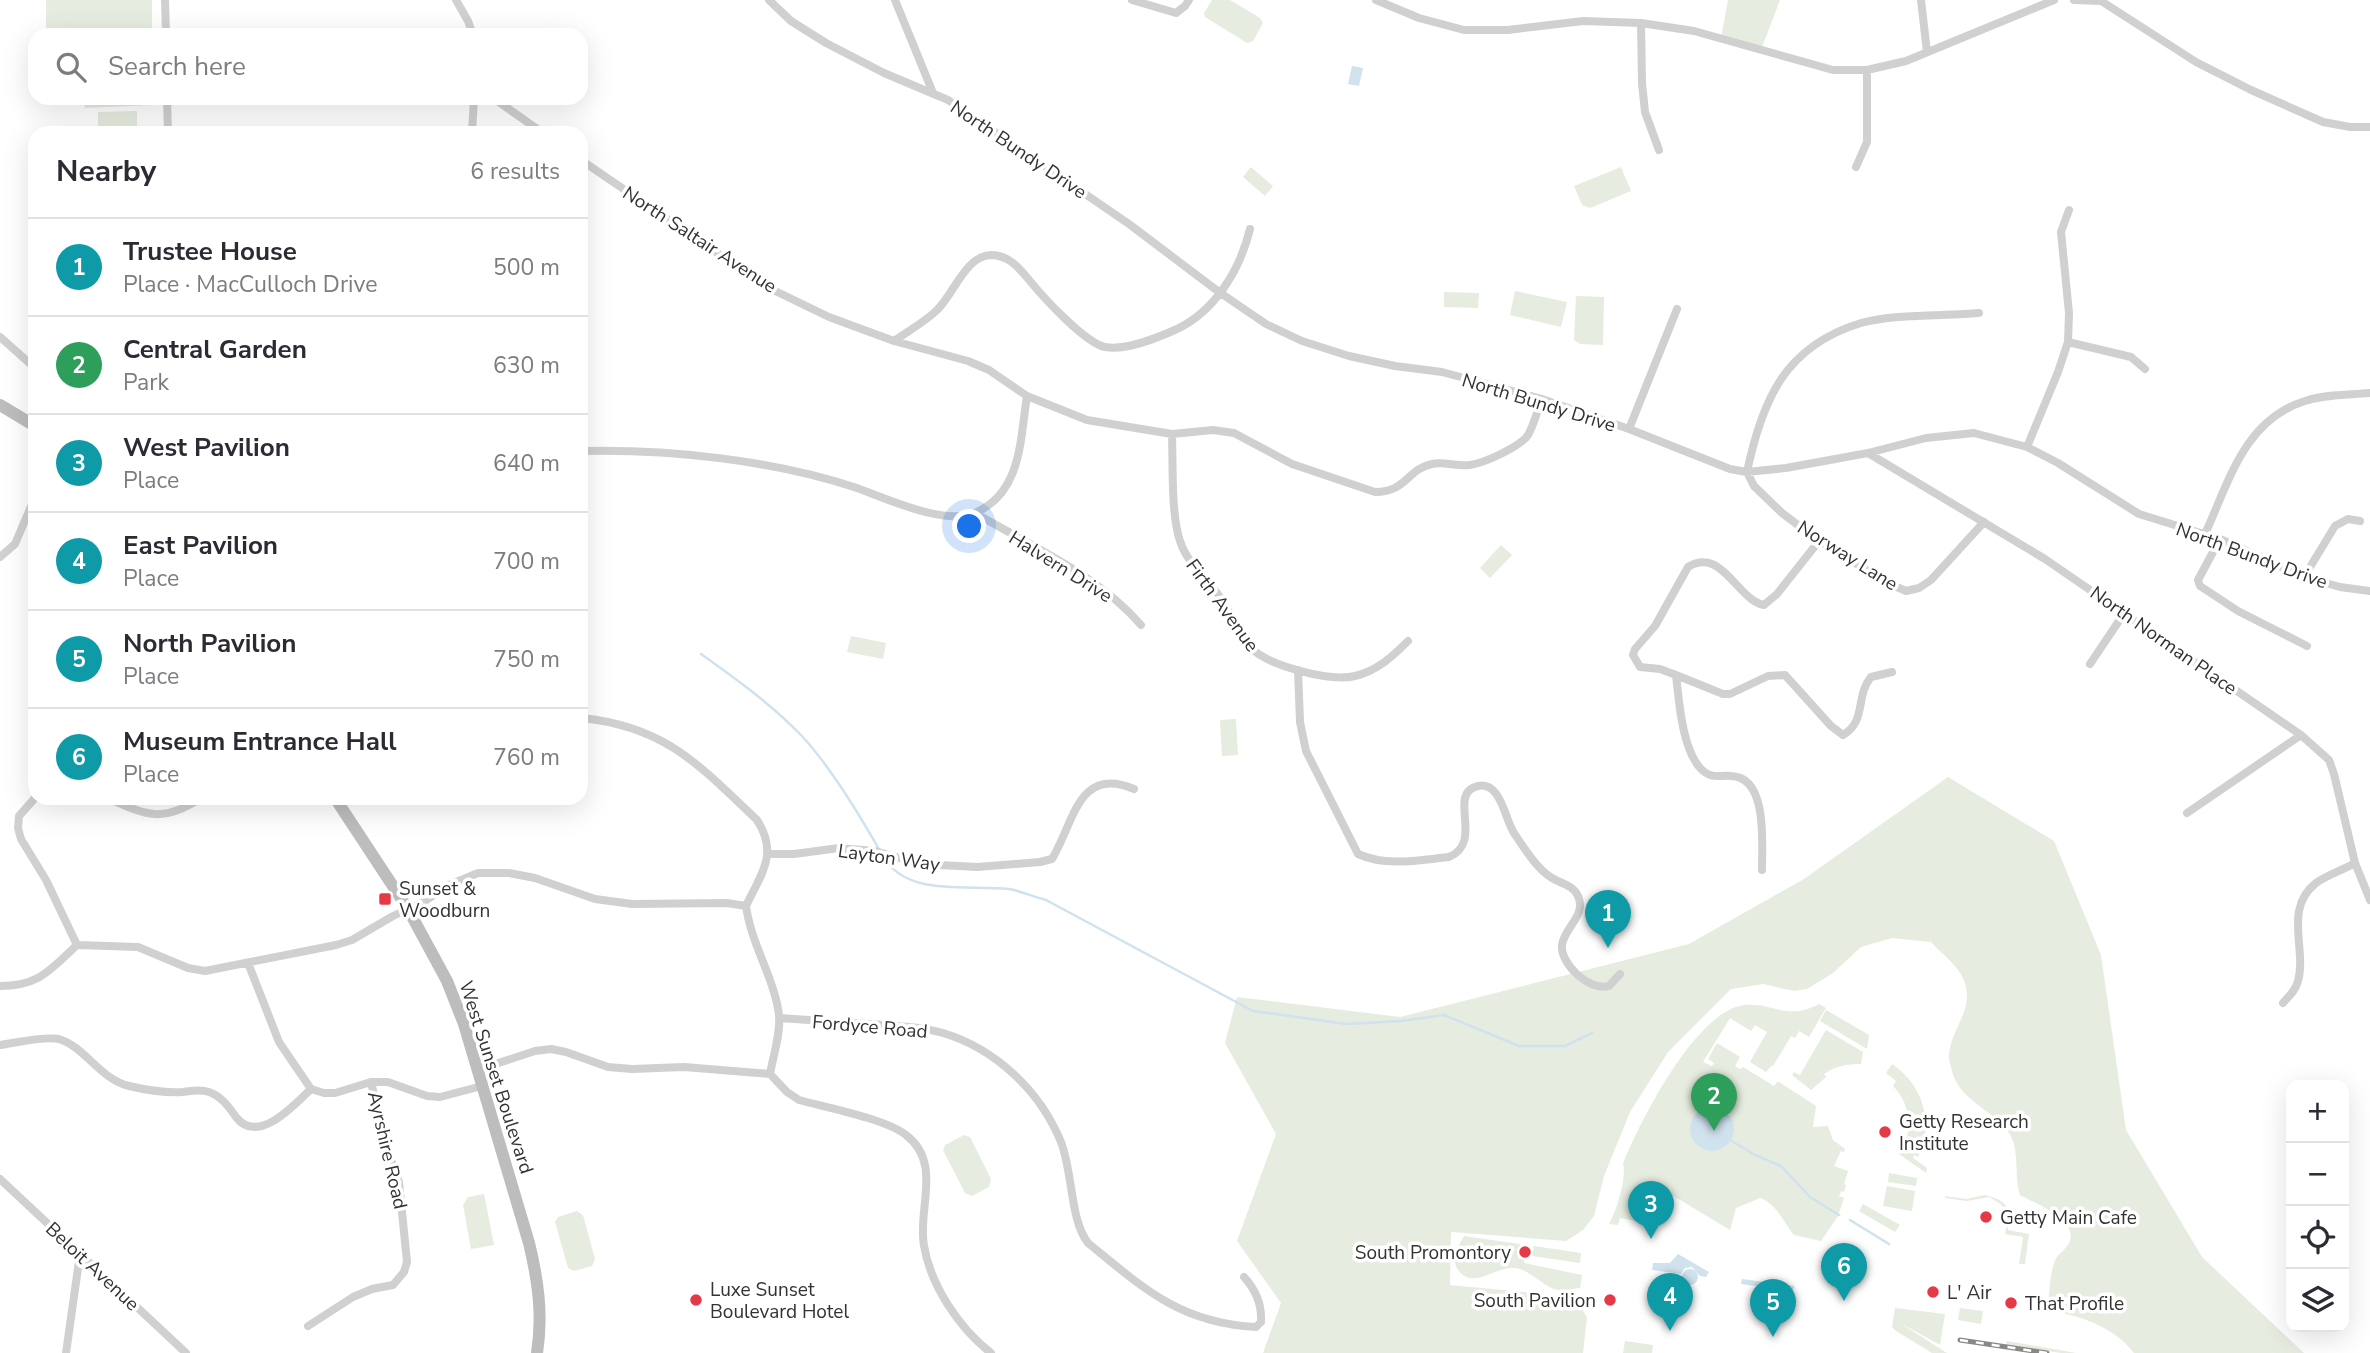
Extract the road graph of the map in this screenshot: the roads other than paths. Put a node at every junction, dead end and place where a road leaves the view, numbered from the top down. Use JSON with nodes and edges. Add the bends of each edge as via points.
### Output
{"nodes":[{"id":1,"x":165,"y":0,"type":"edge"},
{"id":2,"x":456,"y":0,"type":"edge"},
{"id":3,"x":769,"y":0,"type":"edge"},
{"id":4,"x":895,"y":0,"type":"edge"},
{"id":5,"x":1132,"y":0,"type":"edge"},
{"id":6,"x":1189,"y":0,"type":"edge"},
{"id":7,"x":1376,"y":0,"type":"edge"},
{"id":8,"x":1921,"y":0,"type":"edge"},
{"id":9,"x":2054,"y":0,"type":"edge"},
{"id":10,"x":2074,"y":0,"type":"edge"},
{"id":11,"x":1641,"y":23,"type":"junction"},
{"id":12,"x":166,"y":28,"type":"edge"},
{"id":13,"x":470,"y":28,"type":"edge"},
{"id":14,"x":1927,"y":52,"type":"junction"},
{"id":15,"x":1867,"y":70,"type":"junction"},
{"id":16,"x":933,"y":93,"type":"junction"},
{"id":17,"x":167,"y":105,"type":"edge"},
{"id":18,"x":474,"y":105,"type":"edge"},
{"id":19,"x":503,"y":105,"type":"edge"},
{"id":20,"x":168,"y":126,"type":"edge"},
{"id":21,"x":472,"y":126,"type":"edge"},
{"id":22,"x":533,"y":126,"type":"edge"},
{"id":23,"x":2370,"y":127,"type":"edge"},
{"id":24,"x":1659,"y":150,"type":"dead end"},
{"id":25,"x":588,"y":165,"type":"edge"},
{"id":26,"x":1856,"y":167,"type":"dead end"},
{"id":27,"x":2069,"y":210,"type":"dead end"},
{"id":28,"x":1250,"y":229,"type":"dead end"},
{"id":29,"x":1219,"y":292,"type":"junction"},
{"id":30,"x":1676,"y":309,"type":"dead end"},
{"id":31,"x":1979,"y":313,"type":"dead end"},
{"id":32,"x":0,"y":337,"type":"edge"},
{"id":33,"x":894,"y":341,"type":"junction"},
{"id":34,"x":2068,"y":342,"type":"junction"},
{"id":35,"x":28,"y":362,"type":"edge"},
{"id":36,"x":2145,"y":369,"type":"dead end"},
{"id":37,"x":2370,"y":393,"type":"edge"},
{"id":38,"x":1027,"y":396,"type":"junction"},
{"id":39,"x":1542,"y":400,"type":"junction"},
{"id":40,"x":0,"y":405,"type":"edge"},
{"id":41,"x":28,"y":422,"type":"edge"},
{"id":42,"x":1629,"y":429,"type":"junction"},
{"id":43,"x":1172,"y":434,"type":"junction"},
{"id":44,"x":2027,"y":447,"type":"junction"},
{"id":45,"x":588,"y":451,"type":"edge"},
{"id":46,"x":1868,"y":453,"type":"junction"},
{"id":47,"x":1747,"y":472,"type":"junction"},
{"id":48,"x":28,"y":513,"type":"edge"},
{"id":49,"x":975,"y":513,"type":"junction"},
{"id":50,"x":2360,"y":521,"type":"dead end"},
{"id":51,"x":1984,"y":522,"type":"junction"},
{"id":52,"x":2205,"y":534,"type":"junction"},
{"id":53,"x":2220,"y":539,"type":"junction"},
{"id":54,"x":1819,"y":541,"type":"junction"},
{"id":55,"x":0,"y":557,"type":"edge"},
{"id":56,"x":2304,"y":577,"type":"junction"},
{"id":57,"x":2370,"y":591,"type":"edge"},
{"id":58,"x":2125,"y":612,"type":"junction"},
{"id":59,"x":1141,"y":625,"type":"dead end"},
{"id":60,"x":1408,"y":641,"type":"dead end"},
{"id":61,"x":2307,"y":646,"type":"dead end"},
{"id":62,"x":2090,"y":664,"type":"dead end"},
{"id":63,"x":1298,"y":670,"type":"junction"},
{"id":64,"x":1892,"y":673,"type":"dead end"},
{"id":65,"x":1676,"y":675,"type":"junction"},
{"id":66,"x":588,"y":719,"type":"edge"},
{"id":67,"x":2301,"y":735,"type":"junction"},
{"id":68,"x":1134,"y":789,"type":"dead end"},
{"id":69,"x":29,"y":805,"type":"edge"},
{"id":70,"x":123,"y":805,"type":"edge"},
{"id":71,"x":190,"y":805,"type":"edge"},
{"id":72,"x":340,"y":805,"type":"edge"},
{"id":73,"x":2187,"y":814,"type":"dead end"},
{"id":74,"x":768,"y":854,"type":"junction"},
{"id":75,"x":2355,"y":863,"type":"junction"},
{"id":76,"x":1762,"y":870,"type":"dead end"},
{"id":77,"x":2370,"y":900,"type":"edge"},
{"id":78,"x":746,"y":906,"type":"junction"},
{"id":79,"x":408,"y":909,"type":"junction"},
{"id":80,"x":77,"y":945,"type":"junction"},
{"id":81,"x":248,"y":963,"type":"junction"},
{"id":82,"x":1619,"y":974,"type":"dead end"},
{"id":83,"x":0,"y":986,"type":"edge"},
{"id":84,"x":2283,"y":1003,"type":"dead end"},
{"id":85,"x":779,"y":1018,"type":"junction"},
{"id":86,"x":0,"y":1045,"type":"edge"},
{"id":87,"x":477,"y":1070,"type":"junction"},
{"id":88,"x":771,"y":1074,"type":"junction"},
{"id":89,"x":371,"y":1082,"type":"junction"},
{"id":90,"x":482,"y":1086,"type":"junction"},
{"id":91,"x":310,"y":1089,"type":"junction"},
{"id":92,"x":0,"y":1179,"type":"edge"},
{"id":93,"x":80,"y":1254,"type":"junction"},
{"id":94,"x":1244,"y":1277,"type":"dead end"},
{"id":95,"x":307,"y":1326,"type":"dead end"},
{"id":96,"x":66,"y":1353,"type":"edge"},
{"id":97,"x":186,"y":1353,"type":"edge"},
{"id":98,"x":537,"y":1353,"type":"edge"},
{"id":99,"x":991,"y":1353,"type":"edge"}],
"edges":[{"from":1,"to":12,"type":"street"},
{"from":2,"to":13,"type":"street"},
{"from":3,"to":16,"type":"street","name":"North Bundy Drive","via":[[826,43]]},
{"from":4,"to":16,"type":"street"},
{"from":5,"to":6,"type":"street","via":[[1176,13]]},
{"from":7,"to":11,"type":"street","via":[[1419,19],[1464,30],[1583,21]]},
{"from":8,"to":14,"type":"street"},
{"from":9,"to":14,"type":"street"},
{"from":10,"to":23,"type":"street","via":[[2101,1],[2196,62],[2323,121]]},
{"from":11,"to":15,"type":"street","via":[[1694,31],[1833,70]]},
{"from":11,"to":24,"type":"street","via":[[1645,112]]},
{"from":14,"to":15,"type":"street"},
{"from":15,"to":26,"type":"street","via":[[1867,142]]},
{"from":16,"to":29,"type":"street","name":"North Bundy Drive","via":[[1129,224]]},
{"from":17,"to":20,"type":"street"},
{"from":18,"to":21,"type":"street"},
{"from":19,"to":22,"type":"street"},
{"from":25,"to":33,"type":"street","name":"North Saltair Avenue","via":[[768,287],[829,317]]},
{"from":27,"to":34,"type":"street","via":[[2062,232]]},
{"from":28,"to":29,"type":"street","via":[[1237,268]]},
{"from":29,"to":33,"type":"street","via":[[1205,310],[1179,328],[1126,346],[1104,347],[1064,317],[1018,267],[1006,258],[989,255],[964,271],[949,299],[935,312]]},
{"from":29,"to":39,"type":"street","name":"North Bundy Drive","via":[[1266,324],[1302,341]]},
{"from":30,"to":42,"type":"street"},
{"from":31,"to":47,"type":"street","via":[[1863,323],[1820,342],[1797,359],[1777,384],[1763,411]]},
{"from":32,"to":35,"type":"street"},
{"from":33,"to":38,"type":"street","name":"North Saltair Avenue","via":[[968,361]]},
{"from":34,"to":36,"type":"street","via":[[2131,357]]},
{"from":34,"to":44,"type":"street"},
{"from":37,"to":52,"type":"street","via":[[2307,400],[2269,419],[2240,456]]},
{"from":38,"to":43,"type":"street","name":"North Saltair Avenue","via":[[1087,419]]},
{"from":38,"to":49,"type":"street","via":[[1014,473],[1003,492]]},
{"from":39,"to":42,"type":"street","name":"North Bundy Drive"},
{"from":39,"to":43,"type":"street","name":"North Saltair Avenue","via":[[1528,434],[1513,447],[1472,465],[1432,464],[1388,492],[1375,492],[1292,464],[1234,433]]},
{"from":40,"to":41,"type":"main road"},
{"from":42,"to":47,"type":"street","name":"North Bundy Drive"},
{"from":43,"to":63,"type":"street","name":"Firth Avenue","via":[[1176,521],[1187,558],[1227,607],[1248,645],[1274,663]]},
{"from":44,"to":46,"type":"street","name":"North Bundy Drive","via":[[1974,433],[1926,438]]},
{"from":44,"to":52,"type":"street","name":"North Bundy Drive","via":[[2139,514]]},
{"from":45,"to":49,"type":"street","via":[[727,460],[821,478],[939,515]]},
{"from":46,"to":47,"type":"street","name":"North Bundy Drive"},
{"from":46,"to":51,"type":"street","name":"North Norman Place"},
{"from":47,"to":54,"type":"street","name":"Norway Lane","via":[[1754,486],[1782,513]]},
{"from":48,"to":55,"type":"street","via":[[15,544]]},
{"from":49,"to":59,"type":"street","name":"Halvern Drive","via":[[1077,572],[1127,608]]},
{"from":50,"to":56,"type":"street","via":[[2348,519],[2335,526]]},
{"from":51,"to":54,"type":"street","name":"Norway Lane","via":[[1931,580],[1906,591]]},
{"from":51,"to":58,"type":"street","name":"North Norman Place"},
{"from":52,"to":53,"type":"street","name":"North Bundy Drive"},
{"from":53,"to":56,"type":"street","name":"North Bundy Drive"},
{"from":53,"to":61,"type":"street","via":[[2198,580],[2200,586]]},
{"from":54,"to":65,"type":"street","via":[[1764,606],[1747,598],[1721,569],[1706,562],[1688,567],[1633,655],[1640,667]]},
{"from":56,"to":57,"type":"street","name":"North Bundy Drive"},
{"from":58,"to":62,"type":"street"},
{"from":58,"to":67,"type":"street","name":"North Norman Place"},
{"from":60,"to":63,"type":"street","name":"Firth Avenue","via":[[1391,659],[1355,676]]},
{"from":63,"to":82,"type":"street","via":[[1306,751],[1359,854],[1392,862],[1457,854],[1467,837],[1465,797],[1469,790],[1487,786],[1500,800],[1509,826],[1545,872],[1568,885],[1580,900],[1577,917],[1564,937],[1564,958],[1597,986],[1609,986]]},
{"from":64,"to":65,"type":"street","via":[[1871,677],[1865,683],[1857,724],[1843,735],[1785,675],[1768,676],[1723,694]]},
{"from":65,"to":76,"type":"street","via":[[1686,737],[1700,768],[1710,776],[1744,779],[1754,788]]},
{"from":66,"to":74,"type":"street","via":[[625,725],[683,752],[757,820],[765,832]]},
{"from":67,"to":73,"type":"street"},
{"from":67,"to":75,"type":"street","name":"North Norman Place","via":[[2329,760]]},
{"from":68,"to":74,"type":"street","name":"Layton Way","via":[[1117,782],[1091,789],[1080,800],[1052,859],[1040,862],[977,867],[920,864],[875,851],[839,848]]},
{"from":69,"to":80,"type":"street","via":[[19,816],[21,839]]},
{"from":70,"to":71,"type":"street","via":[[163,815]]},
{"from":72,"to":79,"type":"main road","name":"West Sunset Boulevard"},
{"from":74,"to":78,"type":"street"},
{"from":75,"to":77,"type":"street","name":"North Norman Place"},
{"from":75,"to":84,"type":"street","via":[[2316,884],[2305,897],[2298,915],[2298,980]]},
{"from":78,"to":79,"type":"street","via":[[632,904],[595,899],[535,878],[478,873]]},
{"from":78,"to":85,"type":"street"},
{"from":79,"to":81,"type":"street","via":[[352,940]]},
{"from":79,"to":87,"type":"main road","name":"West Sunset Boulevard","via":[[447,981]]},
{"from":80,"to":81,"type":"street","via":[[138,947],[205,971]]},
{"from":80,"to":83,"type":"street","via":[[33,982]]},
{"from":81,"to":91,"type":"street","via":[[279,1042]]},
{"from":85,"to":88,"type":"street"},
{"from":85,"to":94,"type":"street","name":"Fordyce Road","via":[[911,1027],[944,1034],[983,1051],[1028,1088],[1045,1111],[1069,1164],[1077,1223],[1088,1243],[1167,1304],[1221,1322],[1256,1327],[1261,1322],[1260,1308],[1253,1286]]},
{"from":86,"to":91,"type":"street","via":[[57,1039],[125,1085],[209,1092],[248,1126],[272,1122]]},
{"from":87,"to":88,"type":"street","via":[[551,1049],[608,1067]]},
{"from":87,"to":90,"type":"main road","name":"West Sunset Boulevard"},
{"from":88,"to":99,"type":"street","via":[[799,1100],[889,1126],[917,1146],[927,1172],[923,1232],[930,1270],[958,1316]]},
{"from":89,"to":90,"type":"street","via":[[440,1097]]},
{"from":89,"to":91,"type":"street","via":[[335,1093]]},
{"from":89,"to":95,"type":"street","name":"Ayrshire Road","via":[[399,1182],[407,1262],[393,1285],[354,1297]]},
{"from":90,"to":98,"type":"main road","name":"West Sunset Boulevard","via":[[536,1272],[540,1307]]},
{"from":92,"to":93,"type":"street","name":"Beloit Avenue"},
{"from":93,"to":96,"type":"street"},
{"from":93,"to":97,"type":"street","name":"Beloit Avenue"}]}
